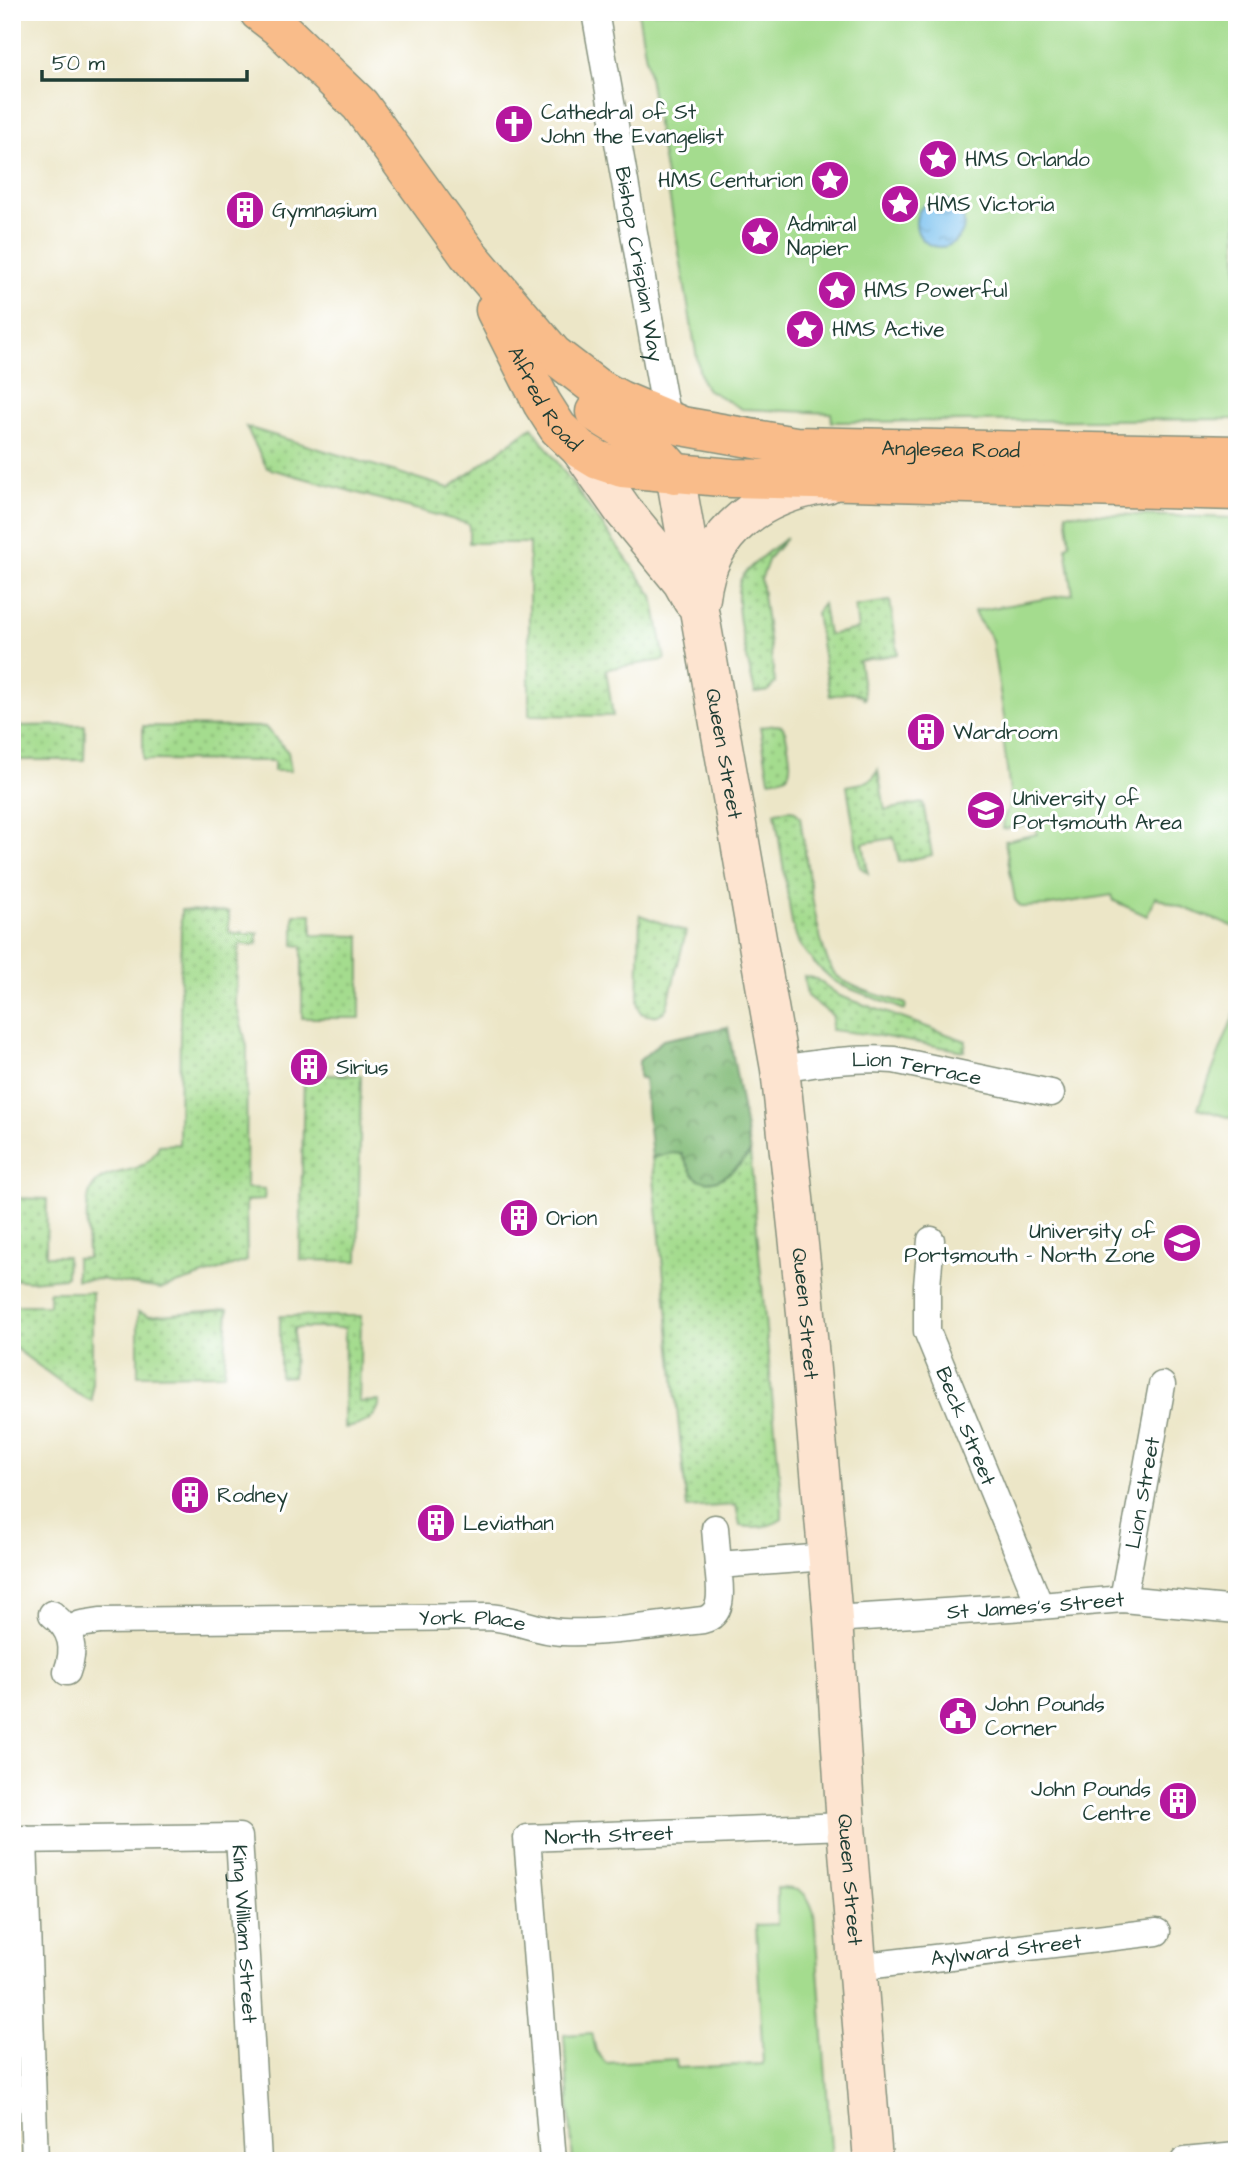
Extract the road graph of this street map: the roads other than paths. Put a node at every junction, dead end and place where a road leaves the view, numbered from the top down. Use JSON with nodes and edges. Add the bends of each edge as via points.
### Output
{"nodes":[{"id":1,"x":237,"y":12,"type":"edge"},
{"id":2,"x":595,"y":12,"type":"edge"},
{"id":3,"x":270,"y":21,"type":"edge"},
{"id":4,"x":468,"y":254,"type":"junction"},
{"id":5,"x":523,"y":321,"type":"junction"},
{"id":6,"x":667,"y":421,"type":"junction"},
{"id":7,"x":580,"y":449,"type":"junction"},
{"id":8,"x":1237,"y":454,"type":"edge"},
{"id":9,"x":675,"y":474,"type":"junction"},
{"id":10,"x":841,"y":482,"type":"junction"},
{"id":11,"x":1237,"y":491,"type":"edge"},
{"id":12,"x":699,"y":614,"type":"junction"},
{"id":13,"x":780,"y":1069,"type":"junction"},
{"id":14,"x":1051,"y":1093,"type":"dead end"},
{"id":15,"x":931,"y":1240,"type":"dead end"},
{"id":16,"x":1162,"y":1385,"type":"dead end"},
{"id":17,"x":715,"y":1528,"type":"dead end"},
{"id":18,"x":827,"y":1557,"type":"junction"},
{"id":19,"x":718,"y":1565,"type":"junction"},
{"id":20,"x":1124,"y":1599,"type":"junction"},
{"id":21,"x":1040,"y":1606,"type":"junction"},
{"id":22,"x":1237,"y":1610,"type":"edge"},
{"id":23,"x":833,"y":1619,"type":"junction"},
{"id":24,"x":67,"y":1672,"type":"dead end"},
{"id":25,"x":846,"y":1826,"type":"junction"},
{"id":26,"x":18,"y":1840,"type":"edge"},
{"id":27,"x":1157,"y":1932,"type":"dead end"},
{"id":28,"x":857,"y":1967,"type":"junction"},
{"id":29,"x":1237,"y":2156,"type":"edge"},
{"id":30,"x":35,"y":2161,"type":"edge"},
{"id":31,"x":258,"y":2161,"type":"edge"},
{"id":32,"x":553,"y":2161,"type":"edge"},
{"id":33,"x":873,"y":2161,"type":"edge"},
{"id":34,"x":1184,"y":2161,"type":"edge"}],
"edges":[{"from":1,"to":3,"type":"main road","name":"Alfred Road"},
{"from":2,"to":6,"type":"street","name":"Bishop Crispian Way"},
{"from":3,"to":4,"type":"main road","name":"Alfred Road","via":[[360,105]]},
{"from":4,"to":5,"type":"main road","name":"Alfred Road"},
{"from":4,"to":7,"type":"main road","name":"Alfred Road","via":[[542,403],[558,428]]},
{"from":5,"to":6,"type":"main road","name":"Alfred Road","via":[[553,354],[596,387]]},
{"from":5,"to":9,"type":"main road","via":[[569,390],[585,406],[646,442]]},
{"from":6,"to":8,"type":"main road","name":"Anglesea Road","via":[[795,446]]},
{"from":6,"to":9,"type":"street","name":"Bishop Crispian Way"},
{"from":7,"to":9,"type":"main road","name":"Alfred Road","via":[[622,468]]},
{"from":7,"to":12,"type":"street","via":[[682,582]]},
{"from":9,"to":10,"type":"main road","name":"Anglesea Road"},
{"from":9,"to":12,"type":"street","name":"Queen Street"},
{"from":10,"to":11,"type":"main road","name":"Anglesea Road"},
{"from":10,"to":12,"type":"street","via":[[786,494],[734,526],[711,559]]},
{"from":12,"to":13,"type":"street","name":"Queen Street"},
{"from":13,"to":14,"type":"street","name":"Lion Terrace","via":[[894,1060]]},
{"from":13,"to":18,"type":"street","name":"Queen Street"},
{"from":15,"to":21,"type":"street","name":"Beck Street","via":[[927,1331]]},
{"from":16,"to":20,"type":"street","name":"Lion Street"},
{"from":17,"to":19,"type":"street"},
{"from":18,"to":19,"type":"street"},
{"from":18,"to":23,"type":"street","name":"Queen Street"},
{"from":19,"to":24,"type":"street","name":"York Place","via":[[718,1609],[703,1620],[572,1632],[496,1617],[60,1622],[72,1648]]},
{"from":20,"to":21,"type":"street","name":"St James's Street"},
{"from":20,"to":22,"type":"street","name":"St James's Street"},
{"from":21,"to":23,"type":"street","name":"St James's Street"},
{"from":23,"to":25,"type":"street","name":"Queen Street"},
{"from":25,"to":28,"type":"street","name":"Queen Street"},
{"from":25,"to":32,"type":"street","name":"North Street","via":[[527,1838]]},
{"from":26,"to":30,"type":"street"},
{"from":26,"to":31,"type":"street","name":"King William Street","via":[[239,1837]]},
{"from":27,"to":28,"type":"street","name":"Aylward Street"},
{"from":28,"to":33,"type":"street","name":"Queen Street"},
{"from":29,"to":34,"type":"street"}]}
